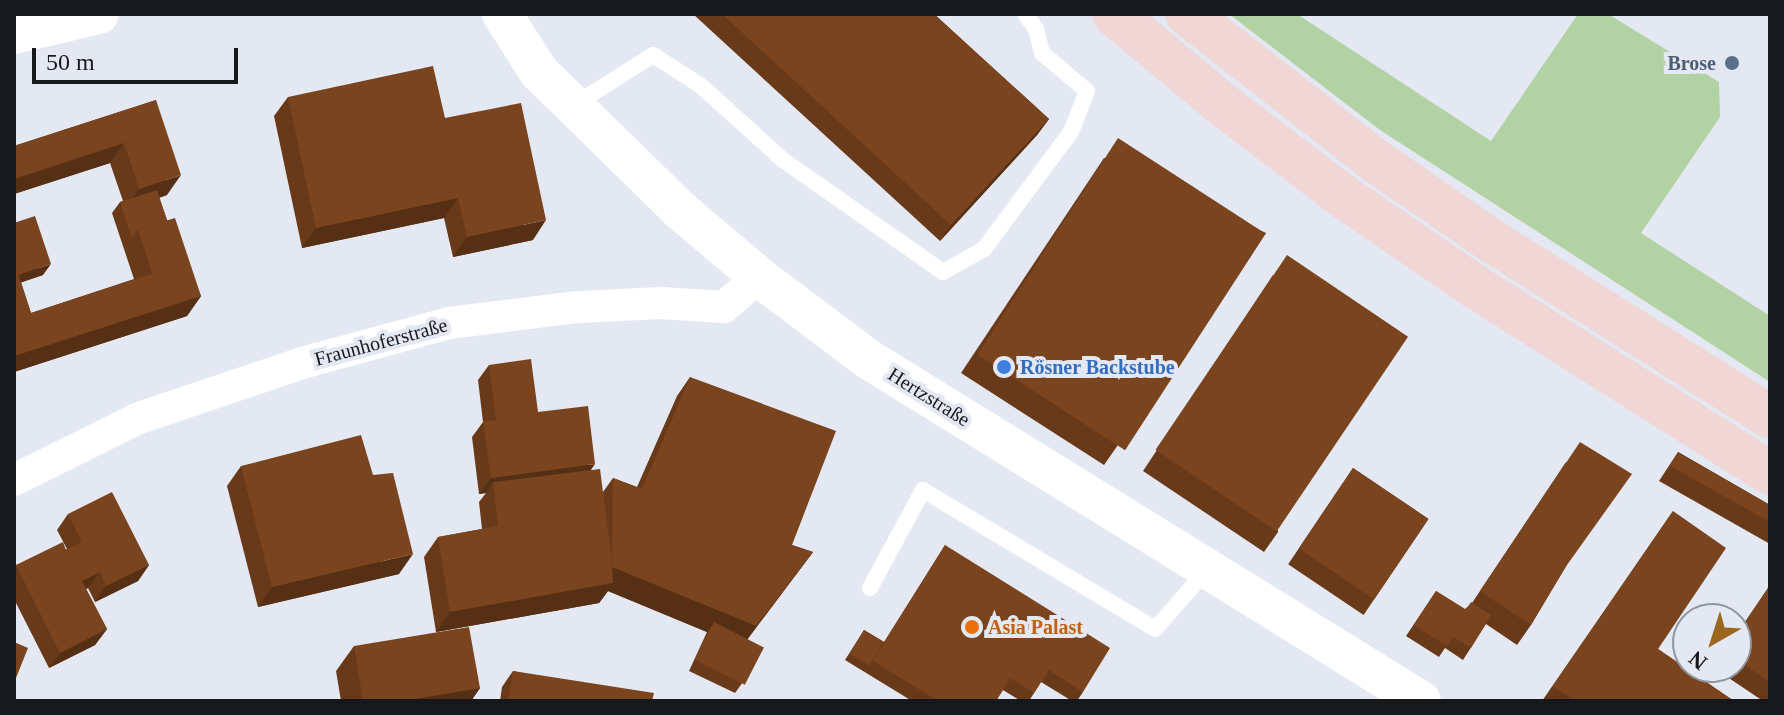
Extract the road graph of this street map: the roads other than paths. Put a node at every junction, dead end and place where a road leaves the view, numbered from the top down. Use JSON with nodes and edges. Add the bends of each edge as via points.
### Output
{"nodes":[{"id":1,"x":502,"y":14,"type":"edge"},
{"id":2,"x":1025,"y":14,"type":"edge"},
{"id":3,"x":1114,"y":14,"type":"edge"},
{"id":4,"x":1187,"y":14,"type":"edge"},
{"id":5,"x":76,"y":17,"type":"edge"},
{"id":6,"x":14,"y":34,"type":"edge"},
{"id":7,"x":574,"y":106,"type":"junction"},
{"id":8,"x":759,"y":277,"type":"junction"},
{"id":9,"x":1770,"y":417,"type":"edge"},
{"id":10,"x":1770,"y":473,"type":"edge"},
{"id":11,"x":14,"y":480,"type":"edge"},
{"id":12,"x":1208,"y":569,"type":"junction"},
{"id":13,"x":870,"y":588,"type":"dead end"},
{"id":14,"x":1421,"y":701,"type":"edge"}],
"edges":[{"from":1,"to":7,"type":"street","name":"Hertzstraße","via":[[539,72]]},
{"from":2,"to":7,"type":"lane","via":[[1036,29],[1042,53],[1087,91],[1071,132],[984,249],[943,272],[783,160],[700,85],[653,55]]},
{"from":3,"to":10,"type":"highway","via":[[1347,199],[1487,295]]},
{"from":4,"to":9,"type":"highway","via":[[1442,207]]},
{"from":5,"to":6,"type":"street"},
{"from":7,"to":8,"type":"street","name":"Hertzstraße","via":[[680,210]]},
{"from":8,"to":11,"type":"street","name":"Fraunhoferstraße","via":[[724,307],[578,307],[449,323],[302,363],[139,418]]},
{"from":8,"to":12,"type":"street","name":"Hertzstraße","via":[[868,359]]},
{"from":12,"to":13,"type":"lane","via":[[1155,629],[923,490]]},
{"from":12,"to":14,"type":"street","name":"Hertzstraße"}]}
